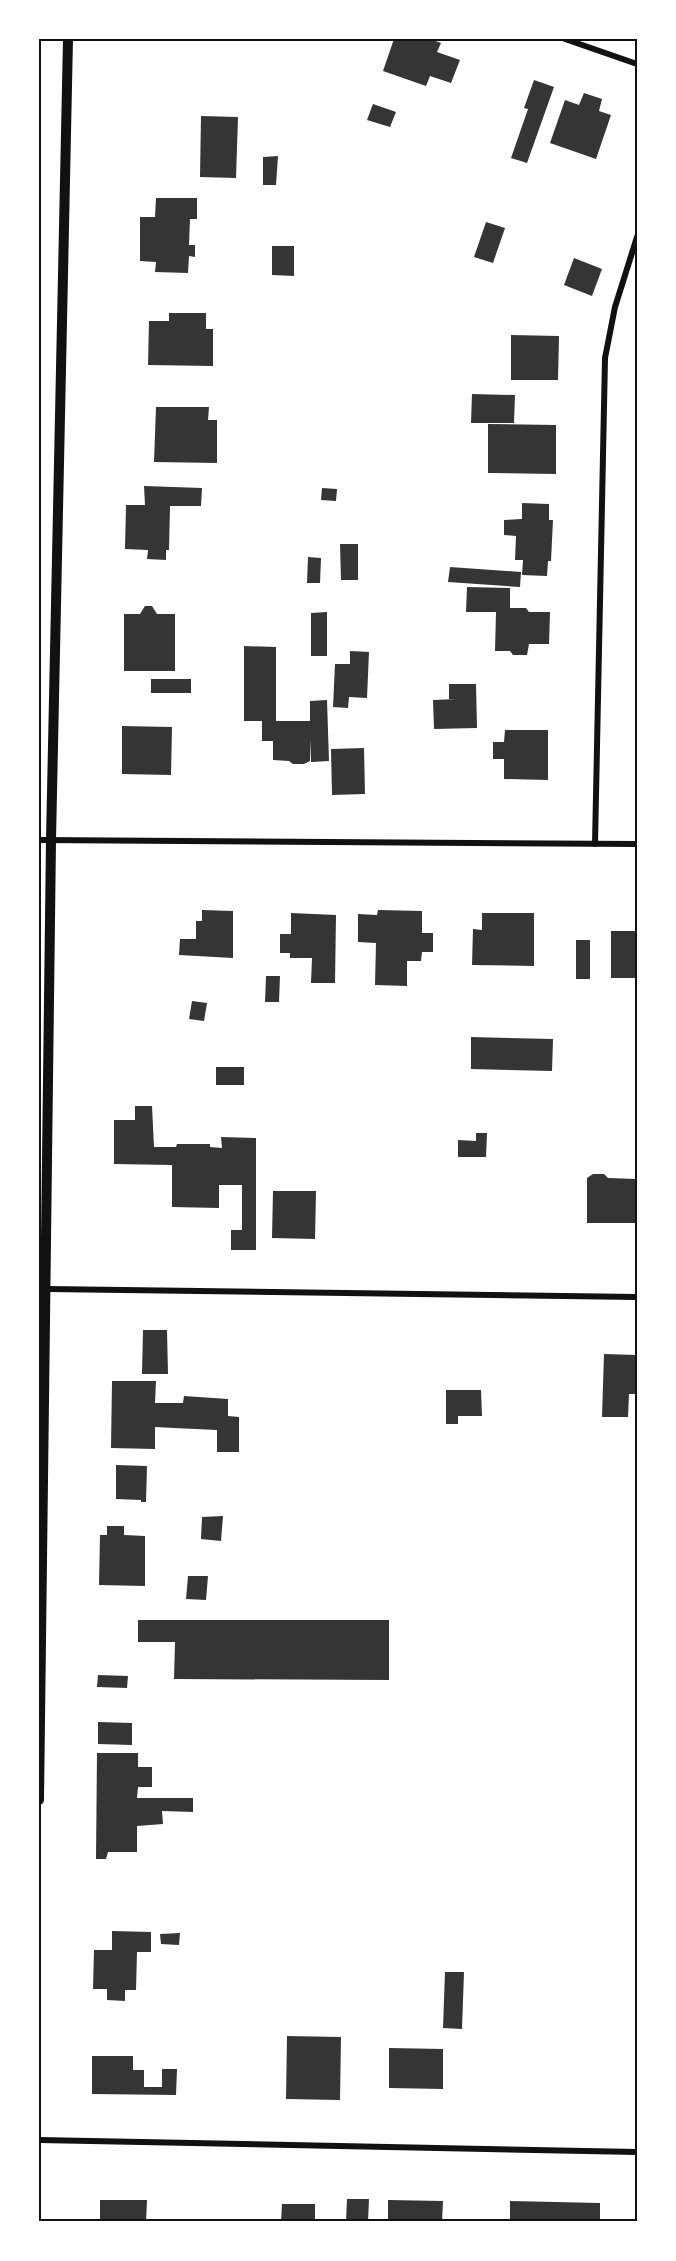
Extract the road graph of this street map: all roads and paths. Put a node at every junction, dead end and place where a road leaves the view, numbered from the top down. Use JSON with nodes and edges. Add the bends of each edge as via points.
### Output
{"nodes":[{"id":1,"x":68,"y":39,"type":"edge"},
{"id":2,"x":565,"y":39,"type":"edge"},
{"id":3,"x":637,"y":64,"type":"edge"},
{"id":4,"x":637,"y":237,"type":"edge"},
{"id":5,"x":39,"y":840,"type":"edge"},
{"id":6,"x":51,"y":840,"type":"junction"},
{"id":7,"x":595,"y":844,"type":"junction"},
{"id":8,"x":637,"y":844,"type":"edge"},
{"id":9,"x":47,"y":1289,"type":"junction"},
{"id":10,"x":637,"y":1297,"type":"edge"},
{"id":11,"x":40,"y":1690,"type":"edge"},
{"id":12,"x":39,"y":1800,"type":"edge"},
{"id":13,"x":39,"y":2140,"type":"edge"},
{"id":14,"x":637,"y":2152,"type":"edge"}],
"edges":[{"from":1,"to":6,"type":"street"},
{"from":2,"to":3,"type":"street"},
{"from":4,"to":7,"type":"street","via":[[615,307],[605,358]]},
{"from":5,"to":6,"type":"street"},
{"from":6,"to":7,"type":"street"},
{"from":6,"to":9,"type":"street"},
{"from":7,"to":8,"type":"street"},
{"from":9,"to":10,"type":"street"},
{"from":9,"to":11,"type":"street"},
{"from":11,"to":12,"type":"street"},
{"from":13,"to":14,"type":"street"}]}
